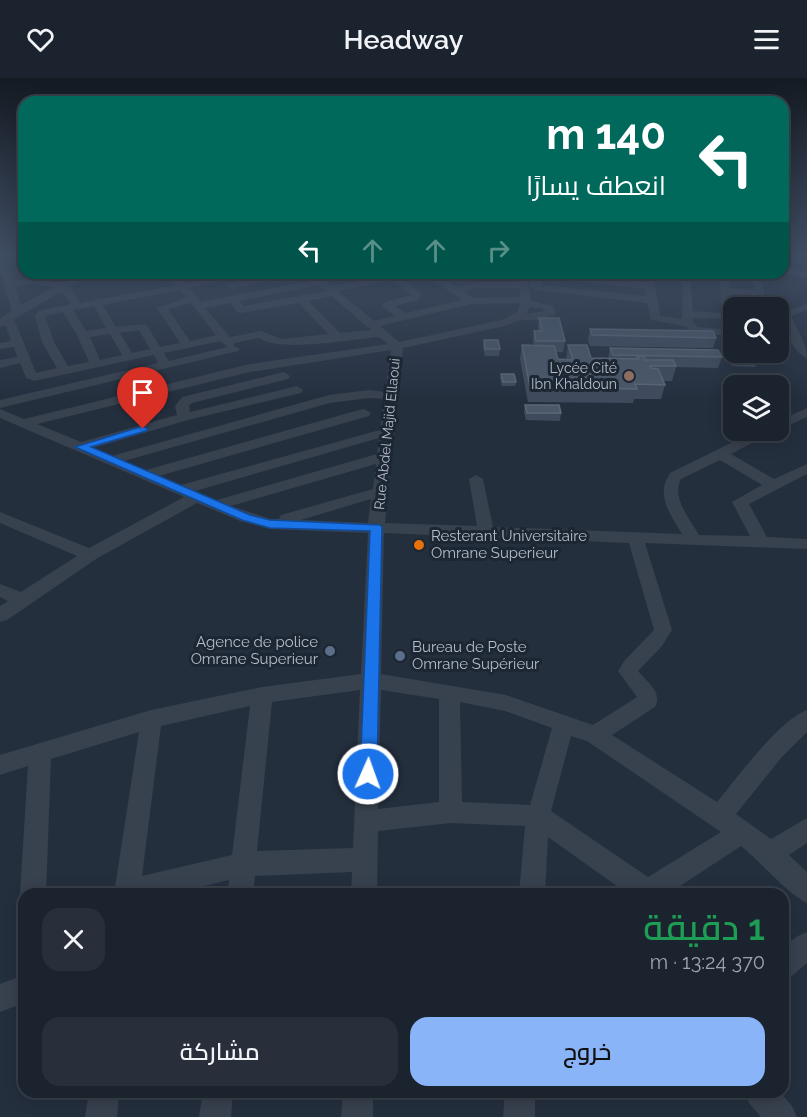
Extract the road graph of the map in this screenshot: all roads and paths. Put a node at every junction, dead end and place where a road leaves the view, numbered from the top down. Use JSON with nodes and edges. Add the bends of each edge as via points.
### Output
{"nodes":[{"id":1,"x":31,"y":304,"type":"edge"},
{"id":2,"x":87,"y":304,"type":"edge"},
{"id":3,"x":98,"y":304,"type":"edge"},
{"id":4,"x":186,"y":304,"type":"edge"},
{"id":5,"x":197,"y":304,"type":"edge"},
{"id":6,"x":237,"y":304,"type":"edge"},
{"id":7,"x":289,"y":304,"type":"edge"},
{"id":8,"x":306,"y":304,"type":"edge"},
{"id":9,"x":347,"y":304,"type":"edge"},
{"id":10,"x":386,"y":304,"type":"joint"},
{"id":11,"x":471,"y":304,"type":"edge"},
{"id":12,"x":525,"y":304,"type":"edge"},
{"id":13,"x":540,"y":304,"type":"edge"},
{"id":14,"x":653,"y":304,"type":"edge"},
{"id":15,"x":688,"y":304,"type":"edge"},
{"id":16,"x":725,"y":304,"type":"edge"},
{"id":17,"x":807,"y":306,"type":"edge"},
{"id":18,"x":71,"y":307,"type":"junction"},
{"id":19,"x":9,"y":317,"type":"edge"},
{"id":20,"x":404,"y":317,"type":"junction"},
{"id":21,"x":468,"y":317,"type":"junction"},
{"id":22,"x":521,"y":317,"type":"junction"},
{"id":23,"x":687,"y":318,"type":"junction"},
{"id":24,"x":251,"y":322,"type":"junction"},
{"id":25,"x":371,"y":325,"type":"junction"},
{"id":26,"x":112,"y":330,"type":"junction"},
{"id":27,"x":723,"y":332,"type":"edge"},
{"id":28,"x":83,"y":335,"type":"junction"},
{"id":29,"x":339,"y":338,"type":"junction"},
{"id":30,"x":789,"y":339,"type":"edge"},
{"id":31,"x":795,"y":339,"type":"junction"},
{"id":32,"x":228,"y":342,"type":"junction"},
{"id":33,"x":18,"y":343,"type":"junction"},
{"id":34,"x":187,"y":345,"type":"junction"},
{"id":35,"x":0,"y":346,"type":"edge"},
{"id":36,"x":397,"y":346,"type":"junction"},
{"id":37,"x":156,"y":351,"type":"junction"},
{"id":38,"x":807,"y":354,"type":"edge"},
{"id":39,"x":129,"y":357,"type":"junction"},
{"id":40,"x":24,"y":359,"type":"junction"},
{"id":41,"x":275,"y":363,"type":"junction"},
{"id":42,"x":0,"y":364,"type":"edge"},
{"id":43,"x":96,"y":364,"type":"junction"},
{"id":44,"x":165,"y":365,"type":"junction"},
{"id":45,"x":250,"y":368,"type":"junction"},
{"id":46,"x":65,"y":370,"type":"junction"},
{"id":47,"x":284,"y":376,"type":"junction"},
{"id":48,"x":297,"y":390,"type":"junction"},
{"id":49,"x":358,"y":395,"type":"junction"},
{"id":50,"x":392,"y":396,"type":"junction"},
{"id":51,"x":0,"y":404,"type":"edge"},
{"id":52,"x":308,"y":406,"type":"junction"},
{"id":53,"x":0,"y":413,"type":"edge"},
{"id":54,"x":364,"y":413,"type":"junction"},
{"id":55,"x":805,"y":415,"type":"edge"},
{"id":56,"x":184,"y":417,"type":"junction"},
{"id":57,"x":789,"y":422,"type":"edge"},
{"id":58,"x":23,"y":423,"type":"junction"},
{"id":59,"x":387,"y":431,"type":"junction"},
{"id":60,"x":747,"y":441,"type":"edge"},
{"id":61,"x":80,"y":447,"type":"junction"},
{"id":62,"x":720,"y":454,"type":"junction"},
{"id":63,"x":384,"y":458,"type":"junction"},
{"id":64,"x":112,"y":460,"type":"junction"},
{"id":65,"x":807,"y":468,"type":"edge"},
{"id":66,"x":145,"y":475,"type":"junction"},
{"id":67,"x":476,"y":479,"type":"dead end"},
{"id":68,"x":774,"y":485,"type":"junction"},
{"id":69,"x":380,"y":492,"type":"junction"},
{"id":70,"x":189,"y":493,"type":"junction"},
{"id":71,"x":216,"y":505,"type":"junction"},
{"id":72,"x":0,"y":517,"type":"edge"},
{"id":73,"x":270,"y":524,"type":"junction"},
{"id":74,"x":376,"y":527,"type":"junction"},
{"id":75,"x":486,"y":531,"type":"junction"},
{"id":76,"x":635,"y":536,"type":"junction"},
{"id":77,"x":693,"y":538,"type":"junction"},
{"id":78,"x":761,"y":541,"type":"junction"},
{"id":79,"x":807,"y":544,"type":"edge"},
{"id":80,"x":90,"y":555,"type":"junction"},
{"id":81,"x":0,"y":590,"type":"edge"},
{"id":82,"x":22,"y":600,"type":"junction"},
{"id":83,"x":0,"y":615,"type":"edge"},
{"id":84,"x":371,"y":681,"type":"junction"},
{"id":85,"x":449,"y":692,"type":"junction"},
{"id":86,"x":262,"y":695,"type":"junction"},
{"id":87,"x":807,"y":719,"type":"edge"},
{"id":88,"x":151,"y":720,"type":"junction"},
{"id":89,"x":564,"y":724,"type":"junction"},
{"id":90,"x":595,"y":735,"type":"junction"},
{"id":91,"x":40,"y":751,"type":"junction"},
{"id":92,"x":0,"y":765,"type":"edge"},
{"id":93,"x":452,"y":813,"type":"junction"},
{"id":94,"x":538,"y":816,"type":"junction"},
{"id":95,"x":719,"y":817,"type":"junction"},
{"id":96,"x":367,"y":821,"type":"junction"},
{"id":97,"x":807,"y":829,"type":"edge"},
{"id":98,"x":742,"y":832,"type":"junction"},
{"id":99,"x":770,"y":854,"type":"junction"},
{"id":100,"x":366,"y":859,"type":"junction"},
{"id":101,"x":244,"y":864,"type":"junction"},
{"id":102,"x":33,"y":888,"type":"edge"},
{"id":103,"x":129,"y":888,"type":"edge"},
{"id":104,"x":148,"y":888,"type":"edge"},
{"id":105,"x":241,"y":888,"type":"edge"},
{"id":106,"x":364,"y":888,"type":"edge"},
{"id":107,"x":532,"y":888,"type":"edge"},
{"id":108,"x":639,"y":888,"type":"edge"},
{"id":109,"x":654,"y":888,"type":"edge"},
{"id":110,"x":807,"y":890,"type":"edge"},
{"id":111,"x":807,"y":945,"type":"edge"},
{"id":112,"x":789,"y":960,"type":"edge"},
{"id":113,"x":18,"y":991,"type":"edge"},
{"id":114,"x":0,"y":998,"type":"edge"},
{"id":115,"x":103,"y":1098,"type":"edge"},
{"id":116,"x":217,"y":1098,"type":"edge"},
{"id":117,"x":358,"y":1098,"type":"edge"},
{"id":118,"x":520,"y":1098,"type":"edge"},
{"id":119,"x":765,"y":1098,"type":"edge"},
{"id":120,"x":101,"y":1117,"type":"edge"},
{"id":121,"x":215,"y":1117,"type":"edge"},
{"id":122,"x":357,"y":1117,"type":"edge"},
{"id":123,"x":519,"y":1117,"type":"edge"},
{"id":124,"x":781,"y":1117,"type":"edge"}],
"edges":[{"from":1,"to":19,"type":"street"},
{"from":2,"to":18,"type":"street"},
{"from":3,"to":26,"type":"street"},
{"from":4,"to":34,"type":"street","via":[[162,308]]},
{"from":5,"to":32,"type":"street"},
{"from":6,"to":24,"type":"street"},
{"from":7,"to":24,"type":"street"},
{"from":8,"to":29,"type":"street"},
{"from":9,"to":25,"type":"street","name":"Rue Abdel Majid Ellaoui"},
{"from":10,"to":20,"type":"street"},
{"from":10,"to":25,"type":"street"},
{"from":11,"to":21,"type":"street"},
{"from":12,"to":22,"type":"street"},
{"from":13,"to":22,"type":"street","via":[[551,313]]},
{"from":14,"to":23,"type":"street","via":[[655,318]]},
{"from":15,"to":23,"type":"street"},
{"from":16,"to":23,"type":"street","via":[[726,317]]},
{"from":17,"to":31,"type":"street","via":[[784,315]]},
{"from":18,"to":28,"type":"street"},
{"from":18,"to":46,"type":"street","via":[[40,316],[48,342]]},
{"from":19,"to":33,"type":"street"},
{"from":20,"to":21,"type":"street"},
{"from":20,"to":25,"type":"street"},
{"from":21,"to":22,"type":"street"},
{"from":21,"to":36,"type":"street"},
{"from":23,"to":27,"type":"street","via":[[695,330]]},
{"from":24,"to":29,"type":"street","via":[[270,340]]},
{"from":24,"to":32,"type":"street"},
{"from":25,"to":29,"type":"street"},
{"from":25,"to":36,"type":"street","name":"Rue Abdel Majid Ellaoui"},
{"from":26,"to":28,"type":"street"},
{"from":26,"to":37,"type":"street","via":[[142,326]]},
{"from":26,"to":39,"type":"street"},
{"from":28,"to":43,"type":"street"},
{"from":30,"to":31,"type":"street"},
{"from":31,"to":38,"type":"street"},
{"from":32,"to":34,"type":"street"},
{"from":32,"to":44,"type":"street"},
{"from":32,"to":45,"type":"street"},
{"from":33,"to":35,"type":"street"},
{"from":33,"to":40,"type":"street"},
{"from":34,"to":37,"type":"street"},
{"from":36,"to":41,"type":"street"},
{"from":36,"to":50,"type":"street","name":"Rue Abdel Majid Ellaoui"},
{"from":37,"to":39,"type":"street"},
{"from":37,"to":44,"type":"street"},
{"from":39,"to":43,"type":"street"},
{"from":40,"to":42,"type":"street"},
{"from":40,"to":46,"type":"street","via":[[32,376]]},
{"from":41,"to":45,"type":"street"},
{"from":41,"to":47,"type":"street"},
{"from":43,"to":46,"type":"street"},
{"from":44,"to":51,"type":"street"},
{"from":45,"to":58,"type":"street"},
{"from":47,"to":48,"type":"street"},
{"from":47,"to":56,"type":"street","via":[[187,400],[182,406]]},
{"from":48,"to":52,"type":"street"},
{"from":48,"to":56,"type":"street"},
{"from":49,"to":50,"type":"street"},
{"from":49,"to":52,"type":"street"},
{"from":49,"to":54,"type":"street"},
{"from":50,"to":59,"type":"street","name":"Rue Abdel Majid Ellaoui"},
{"from":52,"to":64,"type":"street"},
{"from":53,"to":58,"type":"street"},
{"from":54,"to":59,"type":"street"},
{"from":54,"to":66,"type":"street"},
{"from":55,"to":57,"type":"street"},
{"from":56,"to":61,"type":"street"},
{"from":58,"to":61,"type":"street"},
{"from":59,"to":63,"type":"street","name":"Rue Abdel Majid Ellaoui"},
{"from":59,"to":70,"type":"street"},
{"from":60,"to":62,"type":"street"},
{"from":61,"to":64,"type":"street"},
{"from":62,"to":68,"type":"street"},
{"from":62,"to":77,"type":"street","via":[[675,476],[668,487]]},
{"from":63,"to":69,"type":"street","name":"Rue Abdel Majid Ellaoui"},
{"from":63,"to":71,"type":"street"},
{"from":64,"to":66,"type":"street"},
{"from":65,"to":68,"type":"street"},
{"from":66,"to":70,"type":"street"},
{"from":67,"to":75,"type":"street"},
{"from":68,"to":78,"type":"street","via":[[741,502]]},
{"from":69,"to":73,"type":"street"},
{"from":69,"to":74,"type":"street","name":"Rue Abdel Majid Ellaoui"},
{"from":70,"to":71,"type":"street"},
{"from":70,"to":80,"type":"street"},
{"from":71,"to":73,"type":"street"},
{"from":72,"to":80,"type":"street"},
{"from":73,"to":74,"type":"street"},
{"from":74,"to":75,"type":"street"},
{"from":74,"to":84,"type":"street","name":"Rue Abdel Majid Ellaoui"},
{"from":75,"to":76,"type":"street"},
{"from":76,"to":77,"type":"street"},
{"from":76,"to":90,"type":"street","via":[[663,630],[628,670],[648,701]]},
{"from":77,"to":78,"type":"street"},
{"from":78,"to":79,"type":"street"},
{"from":80,"to":82,"type":"street"},
{"from":81,"to":82,"type":"street"},
{"from":82,"to":83,"type":"street"},
{"from":84,"to":85,"type":"street"},
{"from":84,"to":86,"type":"street"},
{"from":84,"to":96,"type":"street","name":"Rue Abdel Majid Ellaoui"},
{"from":85,"to":89,"type":"street","via":[[506,703]]},
{"from":85,"to":93,"type":"street"},
{"from":86,"to":88,"type":"street"},
{"from":86,"to":101,"type":"street"},
{"from":87,"to":95,"type":"street","via":[[773,751]]},
{"from":88,"to":91,"type":"street"},
{"from":88,"to":103,"type":"street"},
{"from":89,"to":90,"type":"street"},
{"from":89,"to":94,"type":"street"},
{"from":90,"to":95,"type":"street"},
{"from":91,"to":92,"type":"street"},
{"from":91,"to":102,"type":"street"},
{"from":93,"to":94,"type":"street"},
{"from":93,"to":96,"type":"street"},
{"from":94,"to":107,"type":"street"},
{"from":94,"to":108,"type":"street"},
{"from":95,"to":98,"type":"street"},
{"from":96,"to":100,"type":"street","name":"Rue Abdel Majid Ellaoui"},
{"from":97,"to":99,"type":"street"},
{"from":98,"to":99,"type":"street"},
{"from":98,"to":109,"type":"street"},
{"from":99,"to":110,"type":"street"},
{"from":100,"to":101,"type":"street"},
{"from":100,"to":106,"type":"street","name":"Rue Abdel Majid Ellaoui"},
{"from":101,"to":104,"type":"street"},
{"from":101,"to":105,"type":"street"},
{"from":111,"to":112,"type":"street"},
{"from":113,"to":114,"type":"street"},
{"from":115,"to":120,"type":"street"},
{"from":116,"to":121,"type":"street"},
{"from":117,"to":122,"type":"street"},
{"from":118,"to":123,"type":"street"},
{"from":119,"to":124,"type":"street"}]}
